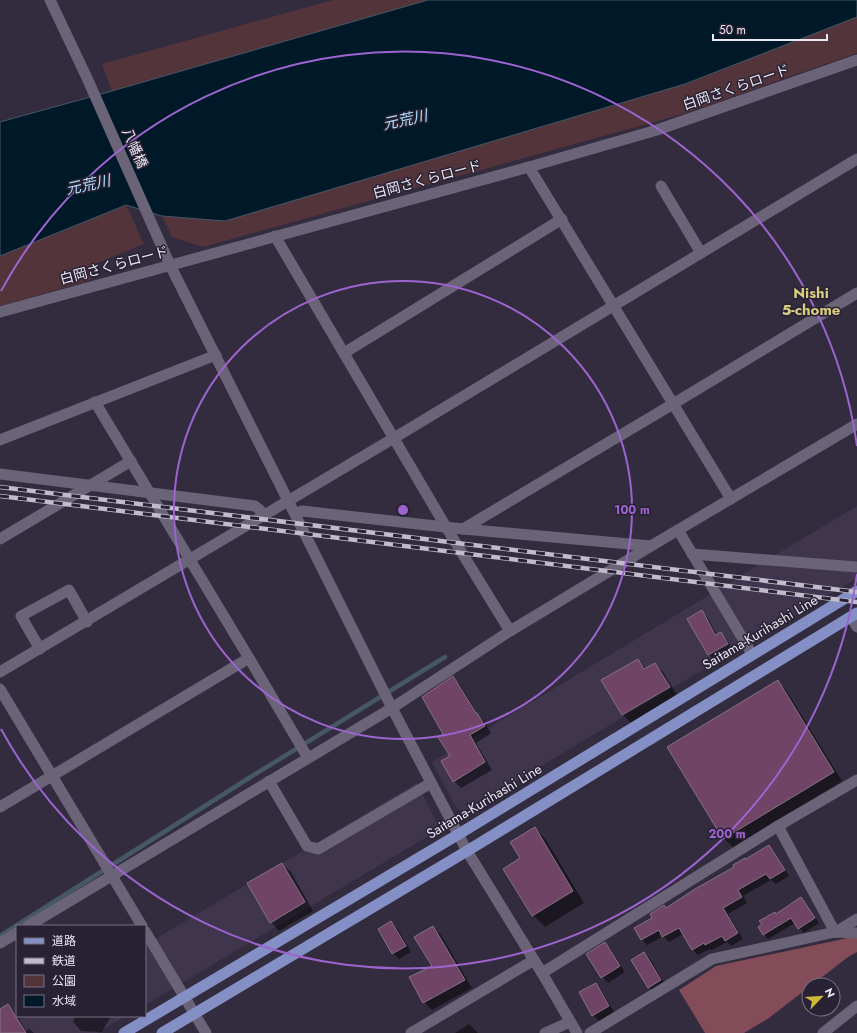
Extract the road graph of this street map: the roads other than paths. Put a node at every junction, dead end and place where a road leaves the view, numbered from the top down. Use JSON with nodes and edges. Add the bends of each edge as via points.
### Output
{"nodes":[{"id":1,"x":50,"y":0,"type":"edge"},
{"id":2,"x":857,"y":60,"type":"edge"},
{"id":3,"x":857,"y":159,"type":"edge"},
{"id":4,"x":530,"y":167,"type":"junction"},
{"id":5,"x":661,"y":186,"type":"dead end"},
{"id":6,"x":562,"y":219,"type":"junction"},
{"id":7,"x":275,"y":236,"type":"junction"},
{"id":8,"x":701,"y":253,"type":"junction"},
{"id":9,"x":170,"y":265,"type":"junction"},
{"id":10,"x":857,"y":293,"type":"edge"},
{"id":11,"x":615,"y":305,"type":"junction"},
{"id":12,"x":0,"y":312,"type":"edge"},
{"id":13,"x":344,"y":353,"type":"junction"},
{"id":14,"x":216,"y":355,"type":"junction"},
{"id":15,"x":95,"y":402,"type":"junction"},
{"id":16,"x":673,"y":404,"type":"junction"},
{"id":17,"x":857,"y":424,"type":"edge"},
{"id":18,"x":394,"y":438,"type":"junction"},
{"id":19,"x":0,"y":440,"type":"edge"},
{"id":20,"x":131,"y":461,"type":"junction"},
{"id":21,"x":0,"y":474,"type":"edge"},
{"id":22,"x":90,"y":485,"type":"junction"},
{"id":23,"x":149,"y":492,"type":"junction"},
{"id":24,"x":731,"y":499,"type":"junction"},
{"id":25,"x":289,"y":500,"type":"junction"},
{"id":26,"x":296,"y":514,"type":"junction"},
{"id":27,"x":263,"y":515,"type":"junction"},
{"id":28,"x":446,"y":527,"type":"junction"},
{"id":29,"x":463,"y":529,"type":"junction"},
{"id":30,"x":678,"y":530,"type":"junction"},
{"id":31,"x":0,"y":539,"type":"edge"},
{"id":32,"x":651,"y":546,"type":"junction"},
{"id":33,"x":692,"y":554,"type":"junction"},
{"id":34,"x":190,"y":560,"type":"junction"},
{"id":35,"x":857,"y":567,"type":"edge"},
{"id":36,"x":857,"y":591,"type":"edge"},
{"id":37,"x":854,"y":615,"type":"edge"},
{"id":38,"x":87,"y":622,"type":"junction"},
{"id":39,"x":857,"y":627,"type":"edge"},
{"id":40,"x":510,"y":631,"type":"junction"},
{"id":41,"x":40,"y":649,"type":"junction"},
{"id":42,"x":752,"y":654,"type":"junction"},
{"id":43,"x":249,"y":658,"type":"junction"},
{"id":44,"x":0,"y":672,"type":"edge"},
{"id":45,"x":0,"y":689,"type":"edge"},
{"id":46,"x":392,"y":708,"type":"junction"},
{"id":47,"x":308,"y":758,"type":"junction"},
{"id":48,"x":52,"y":776,"type":"junction"},
{"id":49,"x":857,"y":780,"type":"edge"},
{"id":50,"x":269,"y":781,"type":"junction"},
{"id":51,"x":431,"y":783,"type":"junction"},
{"id":52,"x":0,"y":807,"type":"edge"},
{"id":53,"x":778,"y":826,"type":"junction"},
{"id":54,"x":459,"y":834,"type":"junction"},
{"id":55,"x":466,"y":851,"type":"junction"},
{"id":56,"x":112,"y":876,"type":"junction"},
{"id":57,"x":857,"y":919,"type":"edge"},
{"id":58,"x":30,"y":925,"type":"edge"},
{"id":59,"x":141,"y":925,"type":"edge"},
{"id":60,"x":835,"y":932,"type":"junction"},
{"id":61,"x":146,"y":933,"type":"edge"},
{"id":62,"x":857,"y":933,"type":"edge"},
{"id":63,"x":16,"y":934,"type":"edge"},
{"id":64,"x":0,"y":943,"type":"edge"},
{"id":65,"x":534,"y":960,"type":"junction"},
{"id":66,"x":542,"y":973,"type":"junction"},
{"id":67,"x":185,"y":997,"type":"junction"},
{"id":68,"x":857,"y":1006,"type":"edge"},
{"id":69,"x":194,"y":1013,"type":"junction"},
{"id":70,"x":570,"y":1022,"type":"junction"},
{"id":71,"x":124,"y":1033,"type":"edge"},
{"id":72,"x":162,"y":1033,"type":"edge"},
{"id":73,"x":206,"y":1033,"type":"edge"},
{"id":74,"x":411,"y":1033,"type":"edge"},
{"id":75,"x":545,"y":1033,"type":"edge"},
{"id":76,"x":577,"y":1033,"type":"edge"},
{"id":77,"x":590,"y":1033,"type":"edge"},
{"id":78,"x":823,"y":1033,"type":"edge"}],
"edges":[{"from":1,"to":9,"type":"street","name":"八幡橋"},
{"from":2,"to":4,"type":"street","name":"白岡さくらロード","via":[[657,130]]},
{"from":3,"to":8,"type":"street"},
{"from":4,"to":6,"type":"street"},
{"from":4,"to":7,"type":"street","name":"白岡さくらロード"},
{"from":5,"to":8,"type":"street"},
{"from":6,"to":11,"type":"street"},
{"from":6,"to":13,"type":"street"},
{"from":7,"to":9,"type":"street","name":"白岡さくらロード"},
{"from":7,"to":13,"type":"street"},
{"from":8,"to":11,"type":"street"},
{"from":9,"to":12,"type":"street","name":"白岡さくらロード"},
{"from":9,"to":14,"type":"street","name":"八幡橋"},
{"from":10,"to":16,"type":"street"},
{"from":11,"to":16,"type":"street"},
{"from":11,"to":18,"type":"street"},
{"from":13,"to":18,"type":"street"},
{"from":14,"to":15,"type":"street"},
{"from":14,"to":25,"type":"street","name":"八幡橋"},
{"from":15,"to":19,"type":"street"},
{"from":15,"to":20,"type":"street"},
{"from":16,"to":24,"type":"street"},
{"from":16,"to":29,"type":"street"},
{"from":17,"to":24,"type":"street"},
{"from":18,"to":25,"type":"street"},
{"from":18,"to":28,"type":"street"},
{"from":20,"to":22,"type":"street"},
{"from":20,"to":23,"type":"street"},
{"from":21,"to":22,"type":"street"},
{"from":22,"to":23,"type":"street"},
{"from":22,"to":31,"type":"street"},
{"from":23,"to":27,"type":"street","via":[[254,506]]},
{"from":23,"to":34,"type":"street"},
{"from":24,"to":30,"type":"street"},
{"from":25,"to":26,"type":"street","name":"八幡橋"},
{"from":25,"to":27,"type":"street"},
{"from":26,"to":28,"type":"street","via":[[302,511]]},
{"from":26,"to":46,"type":"street","name":"八幡橋"},
{"from":27,"to":34,"type":"street"},
{"from":28,"to":29,"type":"street"},
{"from":28,"to":40,"type":"street"},
{"from":29,"to":32,"type":"street"},
{"from":30,"to":32,"type":"street"},
{"from":30,"to":33,"type":"street"},
{"from":32,"to":40,"type":"street"},
{"from":33,"to":35,"type":"street"},
{"from":33,"to":42,"type":"street"},
{"from":34,"to":38,"type":"street"},
{"from":34,"to":43,"type":"street"},
{"from":36,"to":42,"type":"main road","name":"Saitama-Kurihashi Line"},
{"from":37,"to":39,"type":"street"},
{"from":37,"to":55,"type":"main road"},
{"from":38,"to":41,"type":"street"},
{"from":38,"to":41,"type":"street","via":[[69,590],[21,616]]},
{"from":40,"to":46,"type":"street"},
{"from":41,"to":44,"type":"street"},
{"from":42,"to":54,"type":"main road","name":"Saitama-Kurihashi Line"},
{"from":43,"to":47,"type":"street"},
{"from":43,"to":48,"type":"street"},
{"from":45,"to":48,"type":"street"},
{"from":46,"to":47,"type":"street"},
{"from":46,"to":51,"type":"street","name":"八幡橋"},
{"from":47,"to":50,"type":"street"},
{"from":48,"to":52,"type":"street"},
{"from":48,"to":56,"type":"street"},
{"from":49,"to":53,"type":"street"},
{"from":50,"to":51,"type":"street","via":[[307,846],[318,849]]},
{"from":50,"to":56,"type":"street"},
{"from":51,"to":54,"type":"street","name":"八幡橋"},
{"from":53,"to":60,"type":"street"},
{"from":53,"to":66,"type":"street"},
{"from":54,"to":55,"type":"street","name":"八幡橋"},
{"from":54,"to":67,"type":"main road","name":"Saitama-Kurihashi Line"},
{"from":55,"to":65,"type":"street","name":"八幡橋"},
{"from":55,"to":69,"type":"main road"},
{"from":56,"to":58,"type":"street"},
{"from":56,"to":59,"type":"street"},
{"from":57,"to":60,"type":"street"},
{"from":60,"to":62,"type":"street"},
{"from":60,"to":77,"type":"street","via":[[712,960]]},
{"from":61,"to":67,"type":"street"},
{"from":63,"to":64,"type":"street"},
{"from":65,"to":66,"type":"street","name":"八幡橋"},
{"from":65,"to":74,"type":"street"},
{"from":66,"to":70,"type":"street","name":"八幡橋"},
{"from":67,"to":69,"type":"street"},
{"from":67,"to":71,"type":"main road","name":"Saitama-Kurihashi Line"},
{"from":68,"to":78,"type":"street"},
{"from":69,"to":72,"type":"main road"},
{"from":69,"to":73,"type":"street"},
{"from":70,"to":75,"type":"street"},
{"from":70,"to":76,"type":"street","name":"八幡橋"}]}
